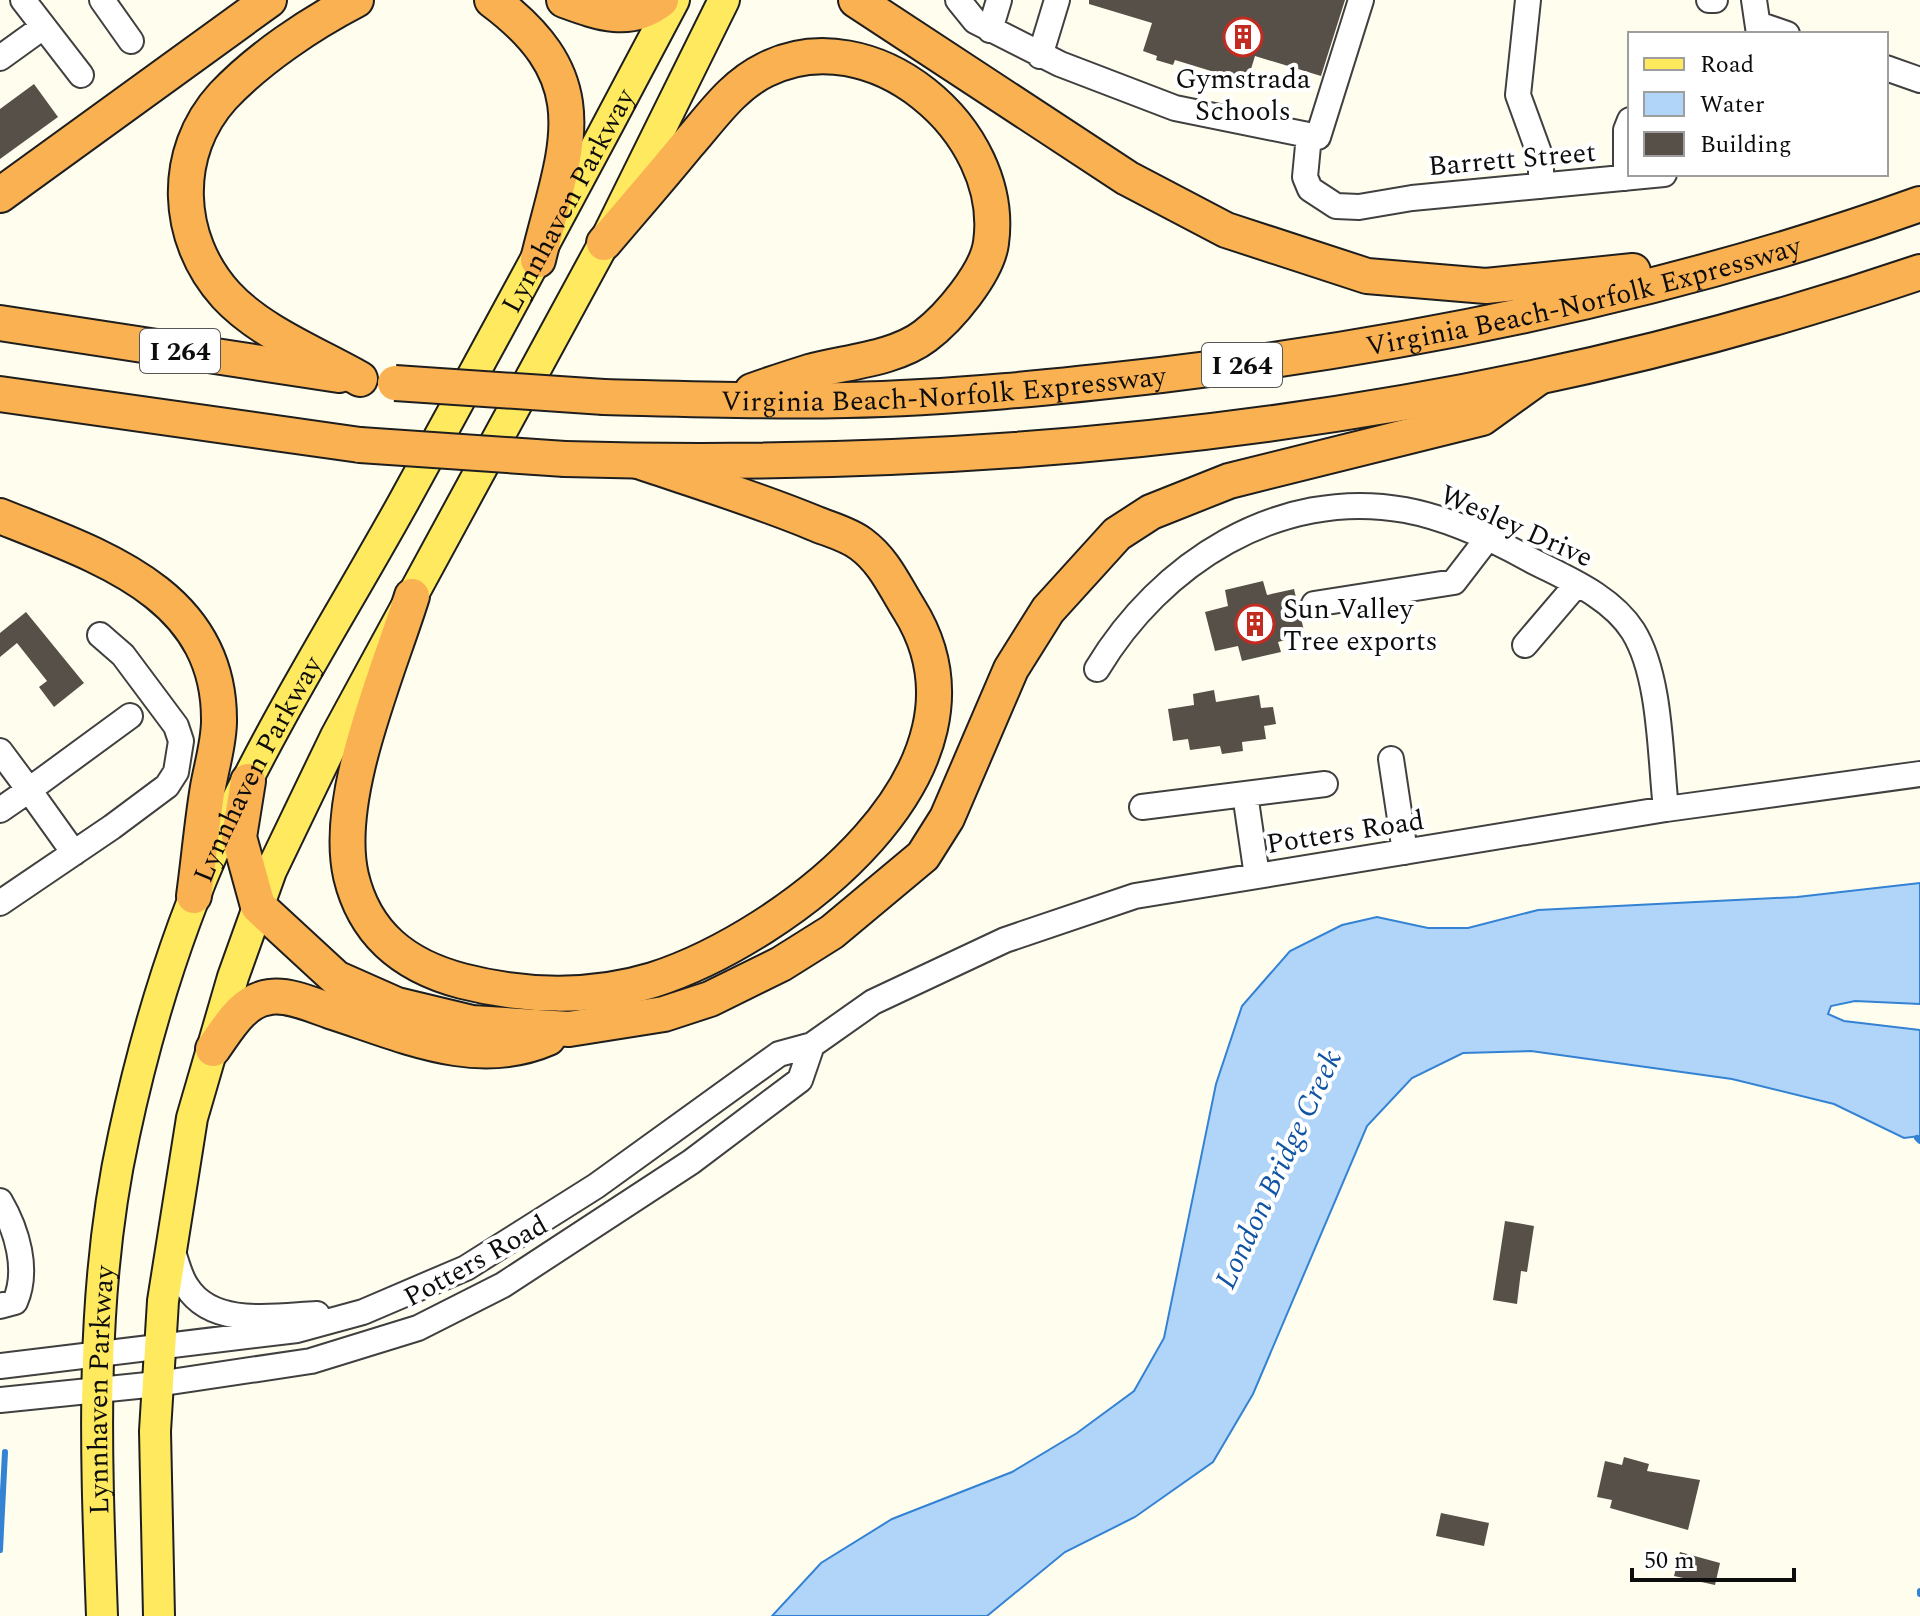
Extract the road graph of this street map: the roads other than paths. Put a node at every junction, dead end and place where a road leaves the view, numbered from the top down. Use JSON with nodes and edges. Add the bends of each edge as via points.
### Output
{"nodes":[{"id":1,"x":102,"y":0,"type":"edge"},
{"id":2,"x":269,"y":0,"type":"edge"},
{"id":3,"x":356,"y":0,"type":"edge"},
{"id":4,"x":492,"y":0,"type":"edge"},
{"id":5,"x":564,"y":0,"type":"edge"},
{"id":6,"x":661,"y":0,"type":"edge"},
{"id":7,"x":674,"y":0,"type":"edge"},
{"id":8,"x":724,"y":0,"type":"edge"},
{"id":9,"x":856,"y":0,"type":"edge"},
{"id":10,"x":958,"y":0,"type":"edge"},
{"id":11,"x":999,"y":0,"type":"edge"},
{"id":12,"x":1057,"y":0,"type":"edge"},
{"id":13,"x":1361,"y":0,"type":"edge"},
{"id":14,"x":1528,"y":0,"type":"edge"},
{"id":15,"x":34,"y":9,"type":"edge"},
{"id":16,"x":1757,"y":19,"type":"edge"},
{"id":17,"x":990,"y":30,"type":"junction"},
{"id":18,"x":1783,"y":32,"type":"edge"},
{"id":19,"x":131,"y":41,"type":"dead end"},
{"id":20,"x":1040,"y":56,"type":"junction"},
{"id":21,"x":0,"y":58,"type":"edge"},
{"id":22,"x":1888,"y":69,"type":"edge"},
{"id":23,"x":81,"y":75,"type":"dead end"},
{"id":24,"x":1920,"y":80,"type":"edge"},
{"id":25,"x":1628,"y":125,"type":"edge"},
{"id":26,"x":1309,"y":135,"type":"junction"},
{"id":27,"x":1645,"y":176,"type":"edge"},
{"id":28,"x":1626,"y":178,"type":"junction"},
{"id":29,"x":1541,"y":186,"type":"junction"},
{"id":30,"x":0,"y":195,"type":"edge"},
{"id":31,"x":1920,"y":204,"type":"edge"},
{"id":32,"x":604,"y":243,"type":"junction"},
{"id":33,"x":1753,"y":259,"type":"junction"},
{"id":34,"x":538,"y":260,"type":"junction"},
{"id":35,"x":1920,"y":272,"type":"edge"},
{"id":36,"x":0,"y":323,"type":"edge"},
{"id":37,"x":1539,"y":377,"type":"junction"},
{"id":38,"x":360,"y":379,"type":"junction"},
{"id":39,"x":0,"y":394,"type":"edge"},
{"id":40,"x":722,"y":400,"type":"junction"},
{"id":41,"x":638,"y":461,"type":"junction"},
{"id":42,"x":0,"y":516,"type":"edge"},
{"id":43,"x":1487,"y":539,"type":"junction"},
{"id":44,"x":1577,"y":584,"type":"junction"},
{"id":45,"x":412,"y":596,"type":"junction"},
{"id":46,"x":1314,"y":604,"type":"dead end"},
{"id":47,"x":100,"y":635,"type":"dead end"},
{"id":48,"x":1525,"y":645,"type":"dead end"},
{"id":49,"x":1097,"y":669,"type":"dead end"},
{"id":50,"x":130,"y":716,"type":"dead end"},
{"id":51,"x":0,"y":751,"type":"edge"},
{"id":52,"x":1391,"y":759,"type":"dead end"},
{"id":53,"x":1920,"y":774,"type":"edge"},
{"id":54,"x":248,"y":781,"type":"junction"},
{"id":55,"x":1325,"y":784,"type":"dead end"},
{"id":56,"x":29,"y":790,"type":"junction"},
{"id":57,"x":1245,"y":794,"type":"junction"},
{"id":58,"x":1142,"y":807,"type":"dead end"},
{"id":59,"x":1666,"y":809,"type":"junction"},
{"id":60,"x":0,"y":810,"type":"edge"},
{"id":61,"x":1405,"y":852,"type":"junction"},
{"id":62,"x":74,"y":853,"type":"junction"},
{"id":63,"x":1257,"y":876,"type":"junction"},
{"id":64,"x":194,"y":896,"type":"junction"},
{"id":65,"x":0,"y":903,"type":"edge"},
{"id":66,"x":258,"y":906,"type":"junction"},
{"id":67,"x":569,"y":1029,"type":"junction"},
{"id":68,"x":812,"y":1045,"type":"junction"},
{"id":69,"x":213,"y":1049,"type":"junction"},
{"id":70,"x":0,"y":1201,"type":"edge"},
{"id":71,"x":171,"y":1245,"type":"junction"},
{"id":72,"x":0,"y":1306,"type":"edge"},
{"id":73,"x":363,"y":1312,"type":"junction"},
{"id":74,"x":157,"y":1346,"type":"junction"},
{"id":75,"x":98,"y":1352,"type":"junction"},
{"id":76,"x":0,"y":1366,"type":"edge"},
{"id":77,"x":157,"y":1384,"type":"junction"},
{"id":78,"x":97,"y":1390,"type":"junction"},
{"id":79,"x":0,"y":1400,"type":"edge"},
{"id":80,"x":102,"y":1616,"type":"edge"},
{"id":81,"x":159,"y":1616,"type":"edge"}],
"edges":[{"from":1,"to":19,"type":"street"},
{"from":2,"to":30,"type":"highway"},
{"from":3,"to":38,"type":"highway","via":[[250,71],[222,98],[193,148],[184,200],[194,245],[225,295],[250,316]]},
{"from":4,"to":34,"type":"highway","via":[[516,18],[547,55],[568,101],[568,138]]},
{"from":5,"to":6,"type":"highway","via":[[620,16]]},
{"from":7,"to":34,"type":"main road","name":"Lynnhaven Parkway"},
{"from":8,"to":32,"type":"main road","name":"Lynnhaven Parkway"},
{"from":9,"to":33,"type":"highway","via":[[1141,186],[1226,230],[1367,276],[1486,286]]},
{"from":10,"to":17,"type":"street"},
{"from":11,"to":17,"type":"street"},
{"from":12,"to":20,"type":"street"},
{"from":13,"to":26,"type":"street","via":[[1318,137]]},
{"from":14,"to":29,"type":"street","via":[[1518,95],[1541,158]]},
{"from":15,"to":21,"type":"street"},
{"from":15,"to":23,"type":"street"},
{"from":16,"to":18,"type":"street"},
{"from":17,"to":20,"type":"street"},
{"from":20,"to":26,"type":"street","via":[[1175,108]]},
{"from":22,"to":24,"type":"street"},
{"from":25,"to":28,"type":"street"},
{"from":26,"to":29,"type":"street","name":"Barrett Street","via":[[1305,177],[1310,189],[1336,206]]},
{"from":27,"to":28,"type":"street","name":"Barrett Street"},
{"from":28,"to":29,"type":"street","name":"Barrett Street"},
{"from":31,"to":33,"type":"highway","name":"Virginia Beach-Norfolk Expressway","number":"I 264"},
{"from":32,"to":40,"type":"highway","via":[[731,94],[785,62],[836,56],[881,69],[912,85],[956,125],[983,177],[992,235],[974,279],[945,319],[922,338],[885,353]]},
{"from":32,"to":45,"type":"main road","name":"Lynnhaven Parkway"},
{"from":33,"to":40,"type":"highway","name":"Virginia Beach-Norfolk Expressway","number":"I 264","via":[[1458,329],[1255,364],[988,393]]},
{"from":34,"to":54,"type":"main road","name":"Lynnhaven Parkway"},
{"from":35,"to":37,"type":"highway","number":"I 264","via":[[1803,311]]},
{"from":36,"to":38,"type":"highway","name":"Virginia Beach-Norfolk Expressway","number":"I 264"},
{"from":37,"to":41,"type":"highway","number":"I 264","via":[[1131,442],[873,460]]},
{"from":37,"to":67,"type":"highway","via":[[1482,418],[1229,481],[1151,512],[1117,534],[1048,610],[1011,669],[947,818],[923,856],[900,878],[832,932],[739,987],[664,1014]]},
{"from":38,"to":40,"type":"highway","name":"Virginia Beach-Norfolk Expressway","number":"I 264","bridge":true},
{"from":39,"to":41,"type":"highway","number":"I 264","bridge":true,"via":[[360,445]]},
{"from":41,"to":45,"type":"highway","via":[[774,506],[859,542],[890,572],[927,646],[934,706],[921,755],[901,791],[845,863],[795,907],[752,935],[650,981],[568,994],[526,993],[442,976],[400,956],[381,939],[363,914],[351,875],[348,808]]},
{"from":42,"to":64,"type":"highway","via":[[141,580],[165,597],[201,641],[218,692],[219,724]]},
{"from":43,"to":44,"type":"street","name":"Wesley Drive"},
{"from":43,"to":46,"type":"street","via":[[1454,582]]},
{"from":43,"to":49,"type":"street","name":"Wesley Drive","via":[[1404,510],[1339,508],[1291,515],[1189,564],[1137,611]]},
{"from":44,"to":48,"type":"street"},
{"from":44,"to":59,"type":"street","name":"Wesley Drive","via":[[1596,594],[1633,631],[1651,681]]},
{"from":45,"to":66,"type":"main road","name":"Lynnhaven Parkway","via":[[336,736]]},
{"from":47,"to":62,"type":"street","via":[[123,655],[176,726],[181,757],[167,786]]},
{"from":50,"to":56,"type":"street"},
{"from":51,"to":56,"type":"street"},
{"from":52,"to":61,"type":"street"},
{"from":53,"to":59,"type":"street","name":"Potters Road"},
{"from":54,"to":64,"type":"main road","name":"Lynnhaven Parkway"},
{"from":54,"to":66,"type":"highway","via":[[239,837]]},
{"from":55,"to":57,"type":"street"},
{"from":56,"to":60,"type":"street"},
{"from":56,"to":62,"type":"street"},
{"from":57,"to":58,"type":"street"},
{"from":57,"to":63,"type":"street"},
{"from":59,"to":61,"type":"street","name":"Potters Road"},
{"from":61,"to":63,"type":"street","name":"Potters Road"},
{"from":62,"to":65,"type":"street"},
{"from":63,"to":68,"type":"street","name":"Potters Road","via":[[1135,896],[1005,940],[873,1002]]},
{"from":64,"to":75,"type":"main road","name":"Lynnhaven Parkway","via":[[145,1046],[123,1136],[99,1298]]},
{"from":66,"to":67,"type":"highway","via":[[294,943],[355,989],[472,1023]]},
{"from":66,"to":69,"type":"main road","name":"Lynnhaven Parkway"},
{"from":67,"to":69,"type":"highway","via":[[524,1049],[479,1053],[271,996],[248,1005]]},
{"from":68,"to":73,"type":"street","name":"Potters Road","via":[[779,1054],[596,1186],[466,1268]]},
{"from":68,"to":77,"type":"street","name":"Potters Road","via":[[800,1080],[691,1162],[503,1285],[418,1328],[311,1361]]},
{"from":69,"to":71,"type":"main road","name":"Lynnhaven Parkway","via":[[192,1118]]},
{"from":70,"to":72,"type":"street","via":[[16,1229],[22,1288],[15,1302]]},
{"from":71,"to":73,"type":"street","via":[[187,1287],[205,1305],[243,1317]]},
{"from":71,"to":74,"type":"main road","name":"Lynnhaven Parkway"},
{"from":73,"to":74,"type":"street","name":"Potters Road","via":[[297,1330]]},
{"from":74,"to":75,"type":"street","name":"Potters Road"},
{"from":74,"to":77,"type":"main road","name":"Lynnhaven Parkway"},
{"from":75,"to":76,"type":"street","name":"Potters Road"},
{"from":75,"to":78,"type":"main road","name":"Lynnhaven Parkway"},
{"from":77,"to":78,"type":"street","name":"Potters Road"},
{"from":77,"to":81,"type":"main road","name":"Lynnhaven Parkway"},
{"from":78,"to":79,"type":"street","name":"Potters Road"},
{"from":78,"to":80,"type":"main road","name":"Lynnhaven Parkway"}]}
